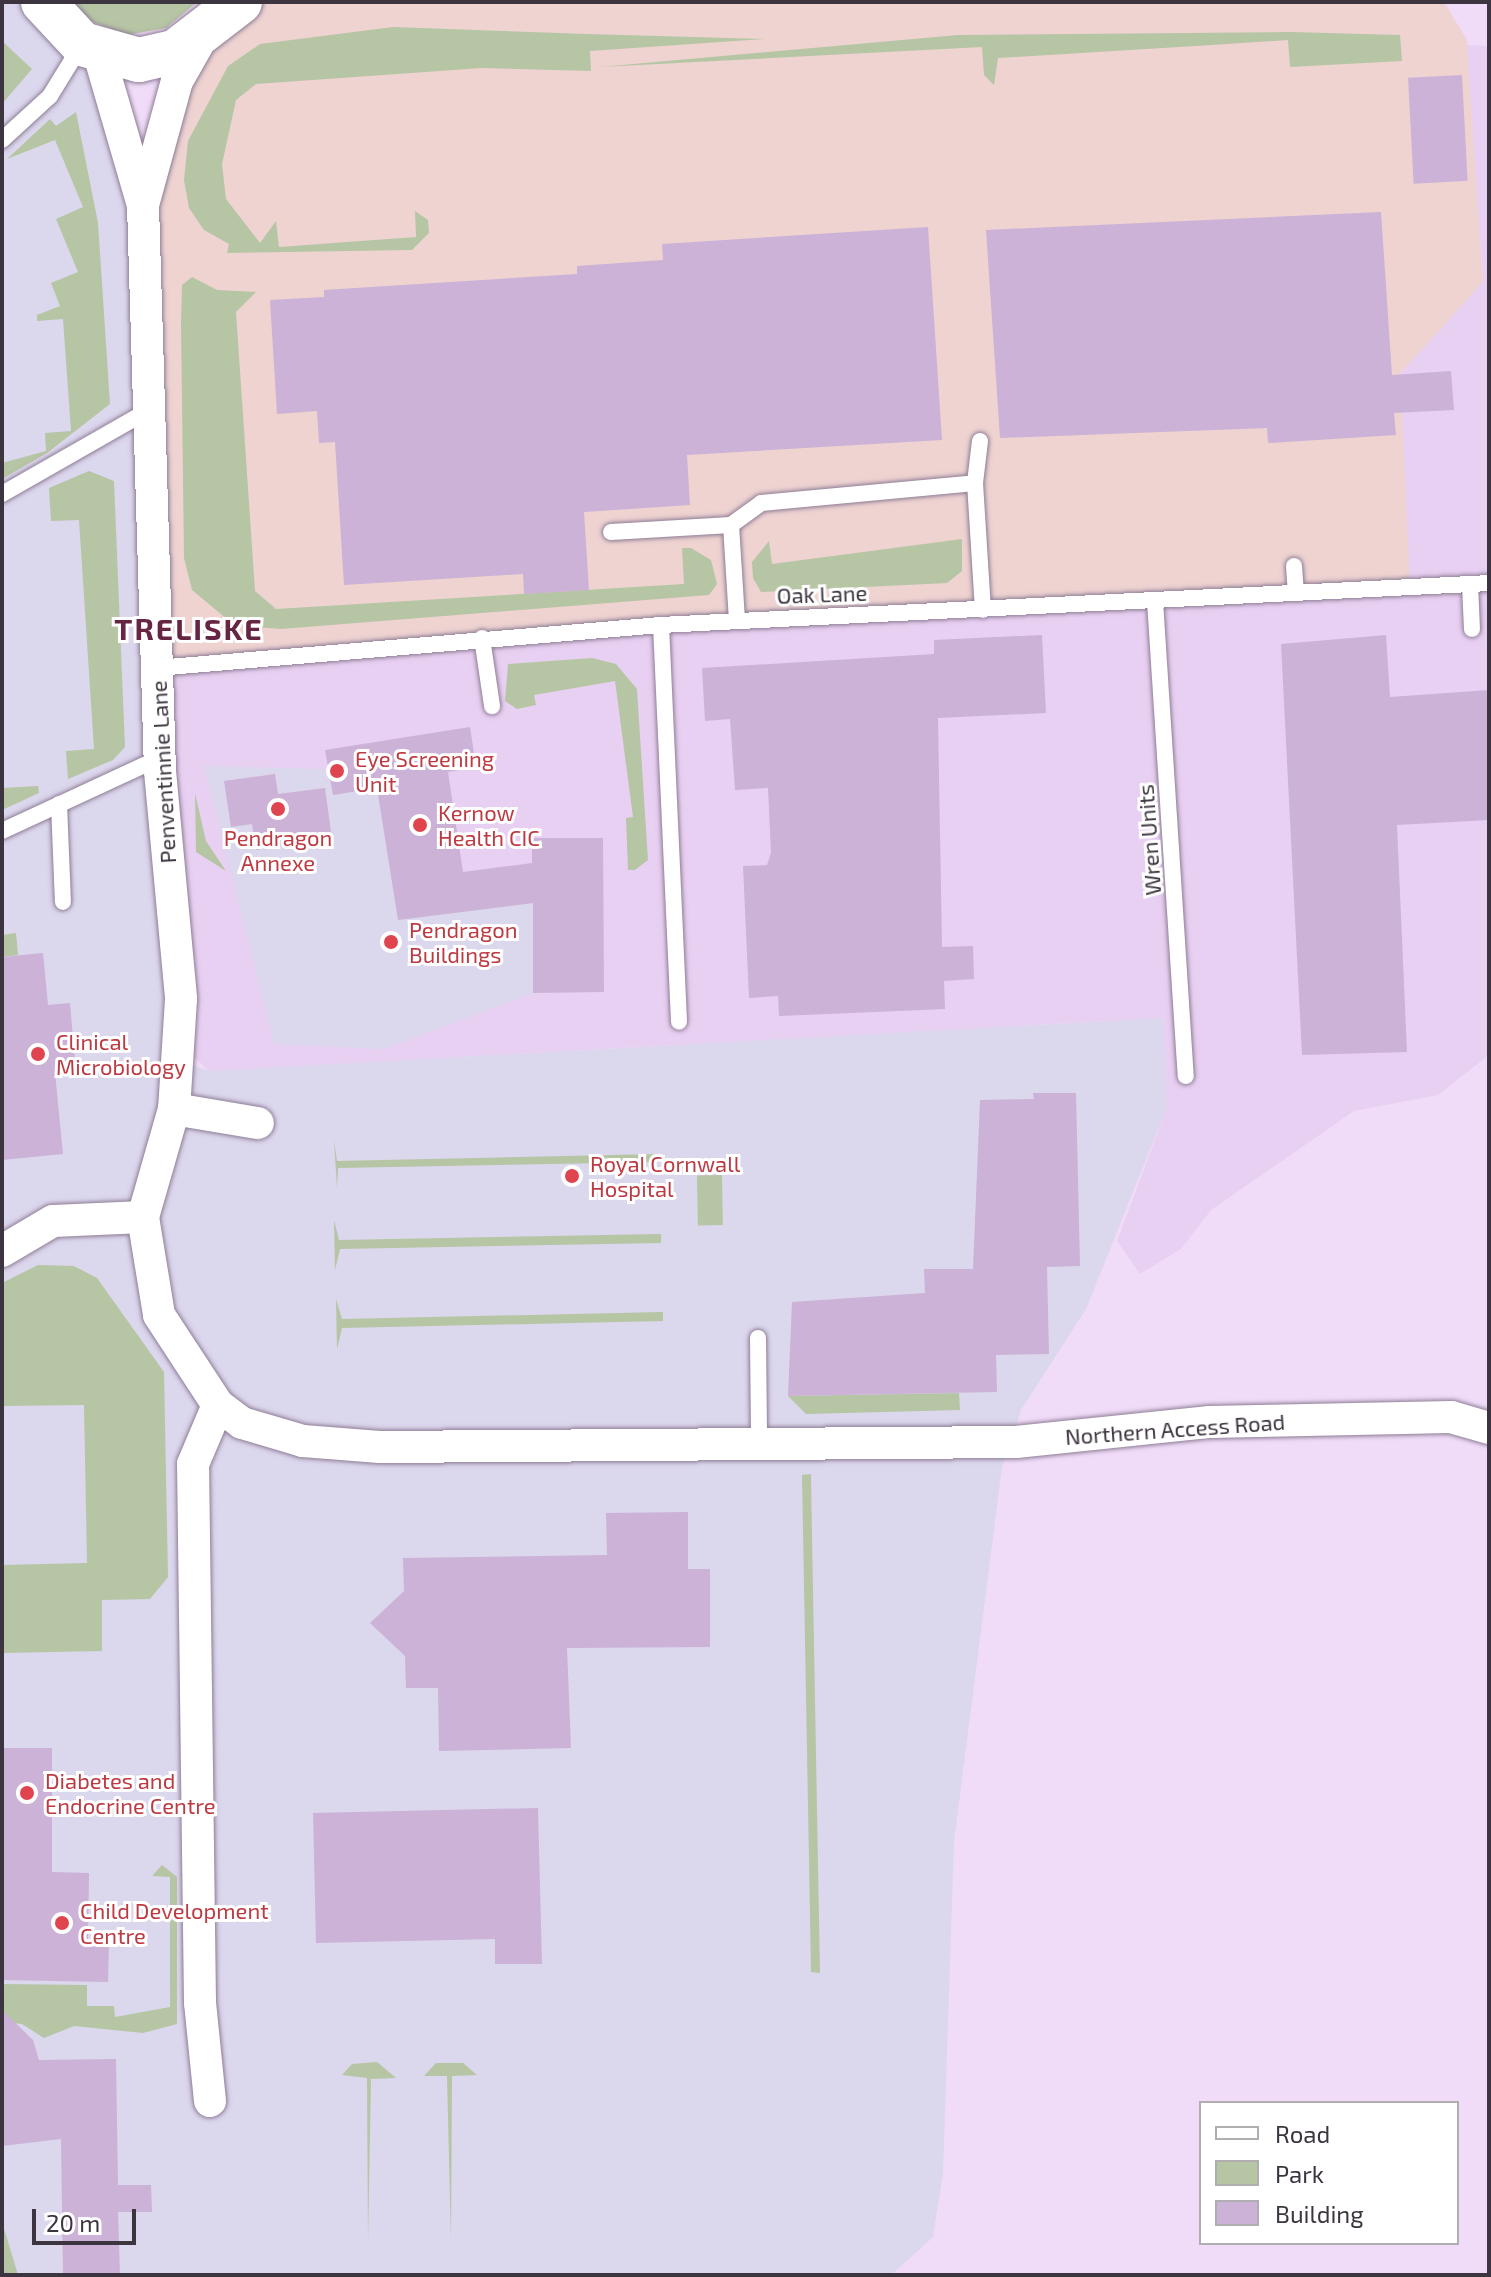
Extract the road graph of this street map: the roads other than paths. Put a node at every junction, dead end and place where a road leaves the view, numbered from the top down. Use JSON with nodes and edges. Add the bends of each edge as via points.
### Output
{"nodes":[{"id":1,"x":38,"y":5,"type":"edge"},
{"id":2,"x":225,"y":13,"type":"edge"},
{"id":3,"x":90,"y":49,"type":"junction"},
{"id":4,"x":2,"y":140,"type":"edge"},
{"id":5,"x":143,"y":205,"type":"junction"},
{"id":6,"x":149,"y":410,"type":"junction"},
{"id":7,"x":980,"y":441,"type":"dead end"},
{"id":8,"x":975,"y":483,"type":"junction"},
{"id":9,"x":2,"y":494,"type":"edge"},
{"id":10,"x":731,"y":525,"type":"junction"},
{"id":11,"x":611,"y":532,"type":"dead end"},
{"id":12,"x":1294,"y":566,"type":"dead end"},
{"id":13,"x":1489,"y":583,"type":"edge"},
{"id":14,"x":1470,"y":584,"type":"junction"},
{"id":15,"x":1296,"y":593,"type":"junction"},
{"id":16,"x":1155,"y":601,"type":"junction"},
{"id":17,"x":983,"y":610,"type":"junction"},
{"id":18,"x":737,"y":620,"type":"junction"},
{"id":19,"x":661,"y":625,"type":"junction"},
{"id":20,"x":1472,"y":629,"type":"dead end"},
{"id":21,"x":482,"y":638,"type":"junction"},
{"id":22,"x":157,"y":668,"type":"junction"},
{"id":23,"x":492,"y":706,"type":"dead end"},
{"id":24,"x":159,"y":758,"type":"junction"},
{"id":25,"x":59,"y":804,"type":"junction"},
{"id":26,"x":2,"y":831,"type":"edge"},
{"id":27,"x":63,"y":902,"type":"dead end"},
{"id":28,"x":679,"y":1022,"type":"dead end"},
{"id":29,"x":1186,"y":1076,"type":"dead end"},
{"id":30,"x":174,"y":1109,"type":"junction"},
{"id":31,"x":258,"y":1123,"type":"dead end"},
{"id":32,"x":143,"y":1217,"type":"junction"},
{"id":33,"x":2,"y":1251,"type":"edge"},
{"id":34,"x":758,"y":1338,"type":"dead end"},
{"id":35,"x":218,"y":1405,"type":"junction"},
{"id":36,"x":1489,"y":1428,"type":"edge"},
{"id":37,"x":759,"y":1442,"type":"junction"},
{"id":38,"x":210,"y":2101,"type":"dead end"}],
"edges":[{"from":1,"to":3,"type":"highway"},
{"from":2,"to":3,"type":"highway","via":[[175,52],[139,60]]},
{"from":2,"to":5,"type":"street","name":"Penventinnie Lane","via":[[177,81]]},
{"from":3,"to":4,"type":"lane"},
{"from":3,"to":5,"type":"street","name":"Penventinnie Lane"},
{"from":5,"to":6,"type":"street","name":"Penventinnie Lane"},
{"from":6,"to":9,"type":"lane"},
{"from":6,"to":22,"type":"street","name":"Penventinnie Lane"},
{"from":7,"to":8,"type":"lane"},
{"from":8,"to":10,"type":"lane","via":[[761,503]]},
{"from":8,"to":17,"type":"lane"},
{"from":10,"to":11,"type":"lane"},
{"from":10,"to":18,"type":"lane"},
{"from":12,"to":15,"type":"lane"},
{"from":13,"to":14,"type":"lane","name":"Oak Lane"},
{"from":14,"to":15,"type":"lane","name":"Oak Lane"},
{"from":14,"to":20,"type":"lane"},
{"from":15,"to":16,"type":"lane","name":"Oak Lane"},
{"from":16,"to":17,"type":"lane","name":"Oak Lane"},
{"from":16,"to":29,"type":"lane","name":"Wren Units"},
{"from":17,"to":18,"type":"lane","name":"Oak Lane"},
{"from":18,"to":19,"type":"lane","name":"Oak Lane"},
{"from":19,"to":21,"type":"lane","name":"Oak Lane"},
{"from":19,"to":28,"type":"lane"},
{"from":21,"to":22,"type":"lane","name":"Oak Lane"},
{"from":21,"to":23,"type":"lane"},
{"from":22,"to":24,"type":"street","name":"Penventinnie Lane"},
{"from":24,"to":25,"type":"lane"},
{"from":24,"to":30,"type":"street","name":"Penventinnie Lane","via":[[181,999]]},
{"from":25,"to":26,"type":"lane"},
{"from":25,"to":27,"type":"lane"},
{"from":30,"to":31,"type":"street"},
{"from":30,"to":32,"type":"street","name":"Penventinnie Lane"},
{"from":32,"to":33,"type":"street","via":[[53,1221]]},
{"from":32,"to":35,"type":"street","via":[[159,1315]]},
{"from":34,"to":37,"type":"lane"},
{"from":35,"to":37,"type":"street","name":"Northern Access Road","via":[[242,1423],[303,1441],[380,1447]]},
{"from":35,"to":38,"type":"street","via":[[193,1464],[200,2003]]},
{"from":36,"to":37,"type":"street","name":"Northern Access Road","via":[[1451,1417],[1210,1422],[1016,1442]]}]}
